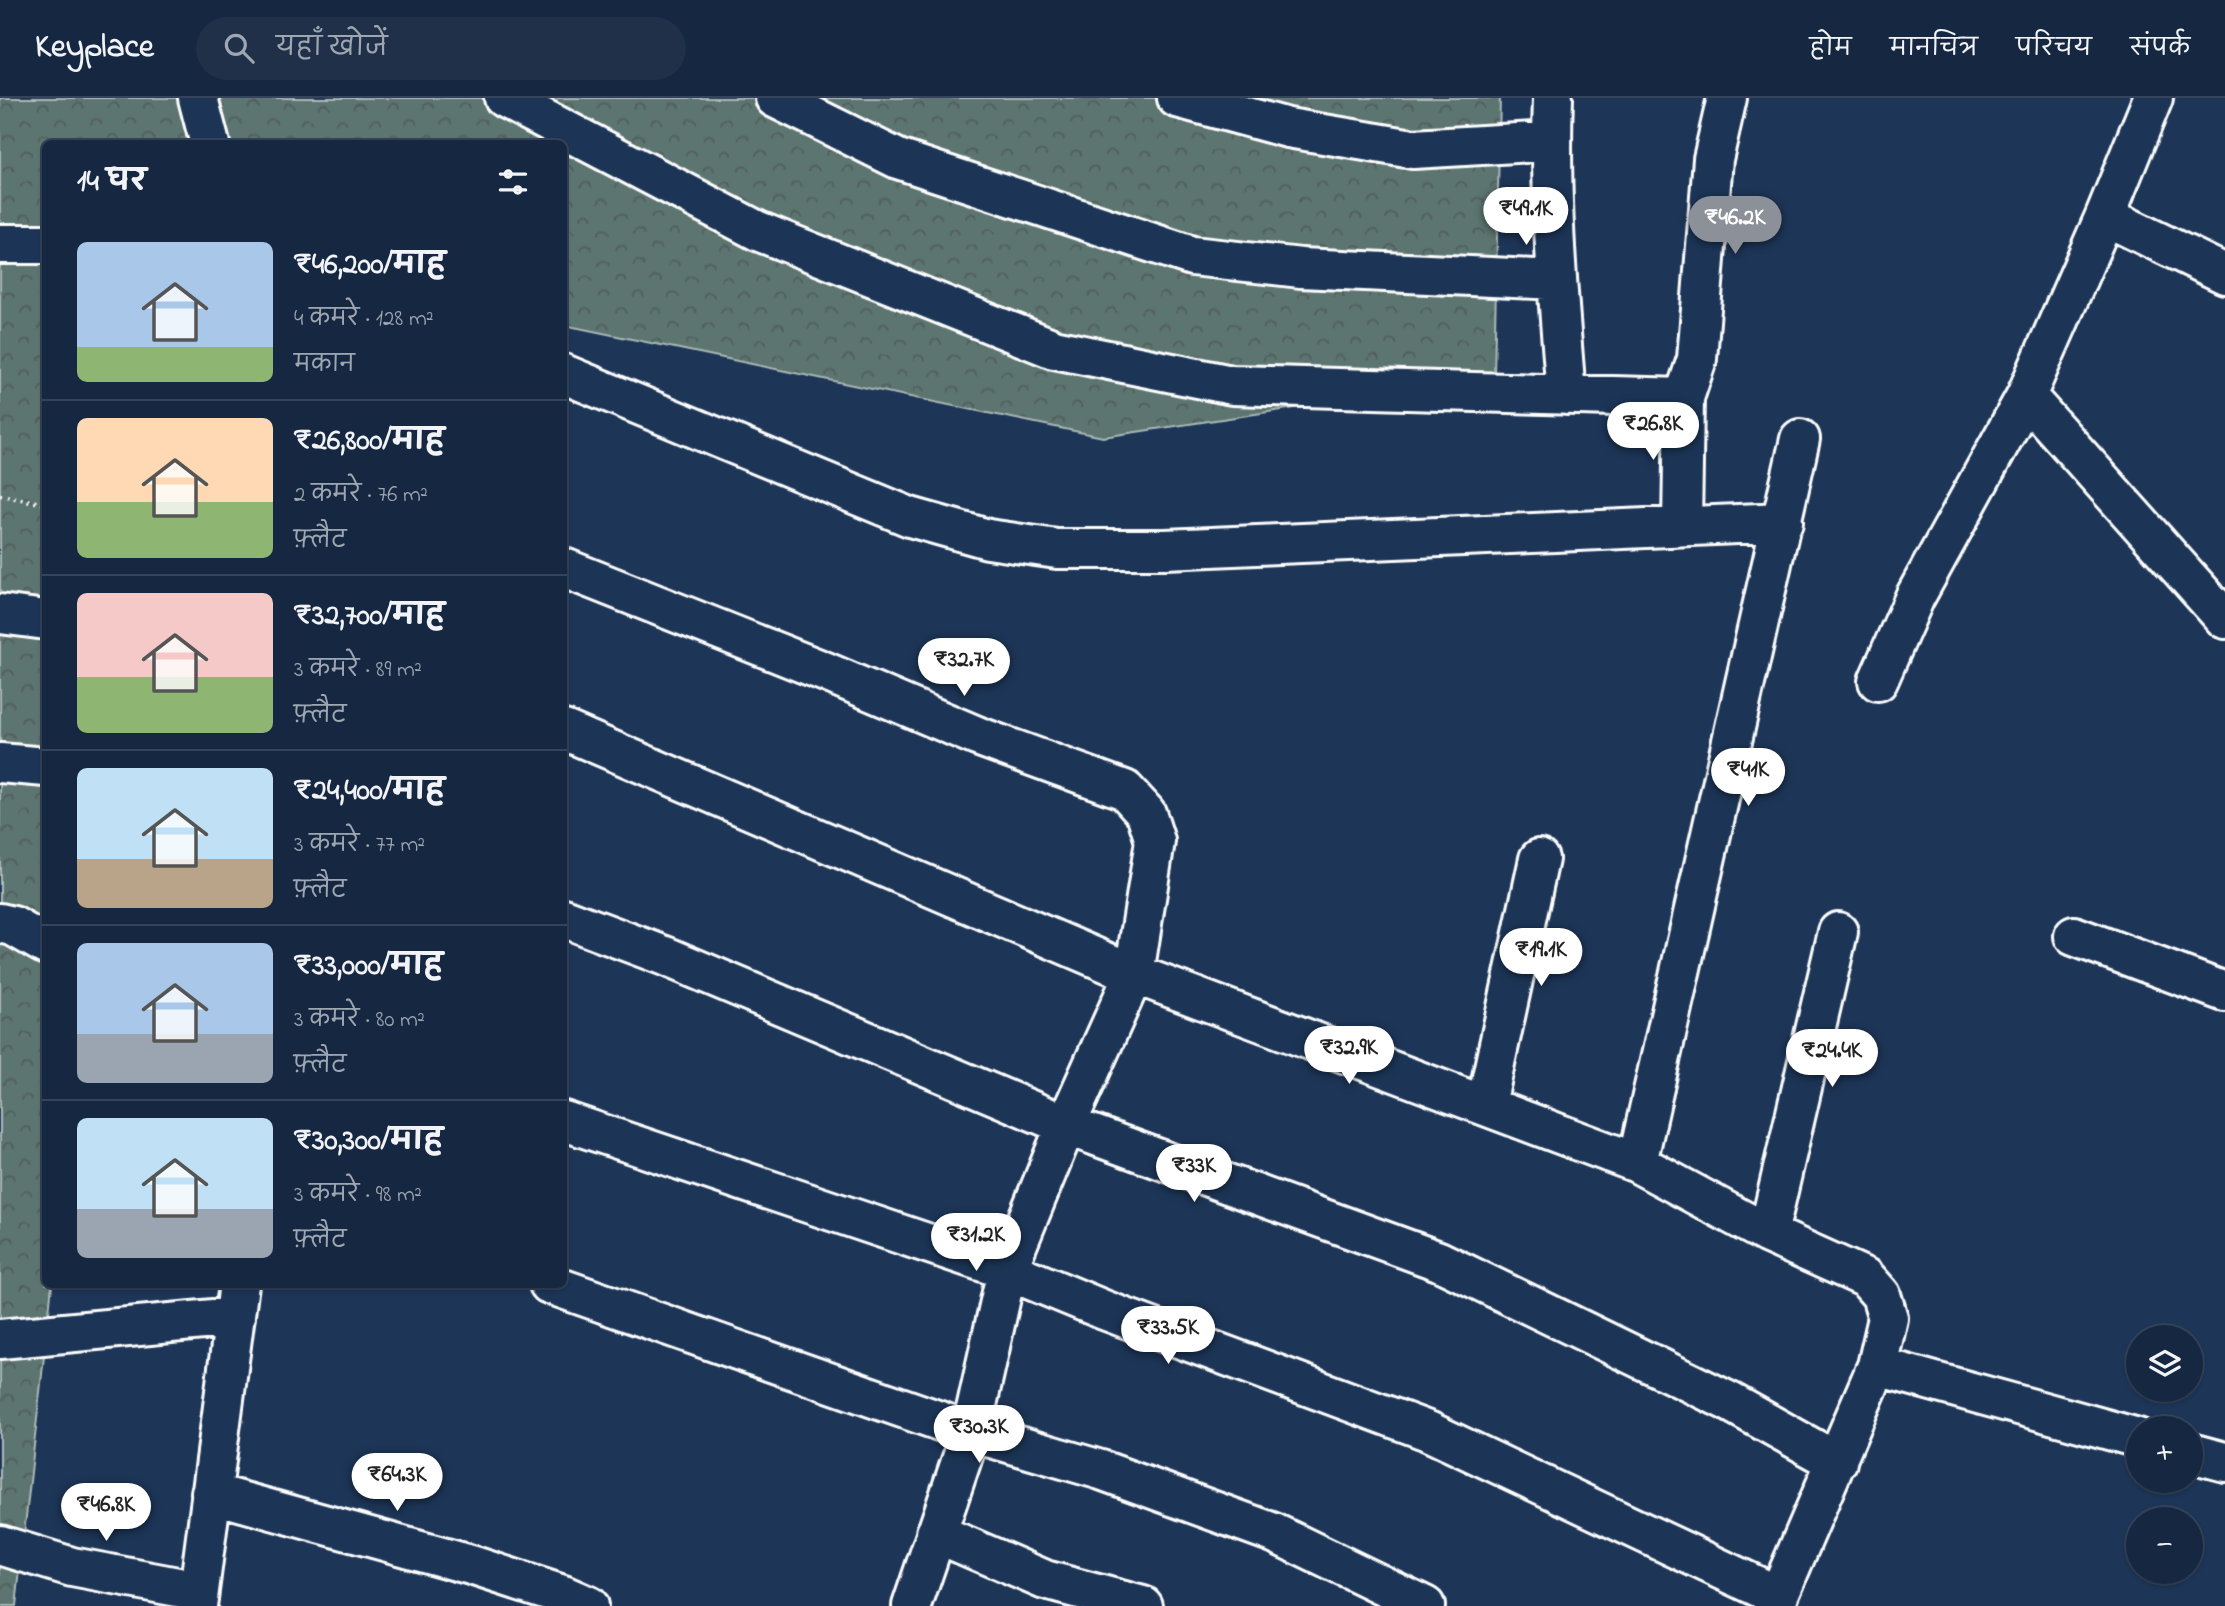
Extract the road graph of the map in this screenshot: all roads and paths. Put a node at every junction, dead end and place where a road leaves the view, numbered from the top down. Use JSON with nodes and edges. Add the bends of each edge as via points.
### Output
{"nodes":[{"id":1,"x":198,"y":98,"type":"edge"},
{"id":2,"x":504,"y":98,"type":"edge"},
{"id":3,"x":775,"y":98,"type":"edge"},
{"id":4,"x":1177,"y":98,"type":"edge"},
{"id":5,"x":1553,"y":98,"type":"edge"},
{"id":6,"x":1727,"y":98,"type":"edge"},
{"id":7,"x":2153,"y":98,"type":"edge"},
{"id":8,"x":210,"y":140,"type":"edge"},
{"id":9,"x":1552,"y":141,"type":"junction"},
{"id":10,"x":2105,"y":216,"type":"junction"},
{"id":11,"x":0,"y":244,"type":"edge"},
{"id":12,"x":42,"y":244,"type":"edge"},
{"id":13,"x":2225,"y":274,"type":"edge"},
{"id":14,"x":1556,"y":280,"type":"junction"},
{"id":15,"x":567,"y":375,"type":"edge"},
{"id":16,"x":1566,"y":395,"type":"junction"},
{"id":17,"x":2026,"y":396,"type":"junction"},
{"id":18,"x":1684,"y":398,"type":"junction"},
{"id":19,"x":1800,"y":439,"type":"dead end"},
{"id":20,"x":0,"y":495,"type":"edge"},
{"id":21,"x":42,"y":503,"type":"edge"},
{"id":22,"x":1783,"y":522,"type":"junction"},
{"id":23,"x":1682,"y":526,"type":"junction"},
{"id":24,"x":567,"y":569,"type":"edge"},
{"id":25,"x":0,"y":614,"type":"edge"},
{"id":26,"x":42,"y":619,"type":"edge"},
{"id":27,"x":2225,"y":619,"type":"edge"},
{"id":28,"x":1878,"y":681,"type":"dead end"},
{"id":29,"x":567,"y":731,"type":"edge"},
{"id":30,"x":0,"y":763,"type":"edge"},
{"id":31,"x":42,"y":767,"type":"edge"},
{"id":32,"x":1539,"y":859,"type":"dead end"},
{"id":33,"x":567,"y":919,"type":"edge"},
{"id":34,"x":0,"y":923,"type":"edge"},
{"id":35,"x":1838,"y":932,"type":"dead end"},
{"id":36,"x":2074,"y":936,"type":"dead end"},
{"id":37,"x":42,"y":943,"type":"edge"},
{"id":38,"x":1134,"y":974,"type":"junction"},
{"id":39,"x":2225,"y":992,"type":"edge"},
{"id":40,"x":1486,"y":1105,"type":"junction"},
{"id":41,"x":567,"y":1122,"type":"edge"},
{"id":42,"x":1066,"y":1125,"type":"junction"},
{"id":43,"x":1637,"y":1163,"type":"junction"},
{"id":44,"x":1768,"y":1234,"type":"junction"},
{"id":45,"x":1007,"y":1270,"type":"junction"},
{"id":46,"x":560,"y":1288,"type":"edge"},
{"id":47,"x":237,"y":1301,"type":"edge"},
{"id":48,"x":0,"y":1339,"type":"edge"},
{"id":49,"x":1877,"y":1366,"type":"junction"},
{"id":50,"x":971,"y":1432,"type":"junction"},
{"id":51,"x":2126,"y":1435,"type":"edge"},
{"id":52,"x":2203,"y":1456,"type":"edge"},
{"id":53,"x":1837,"y":1462,"type":"junction"},
{"id":54,"x":2225,"y":1462,"type":"edge"},
{"id":55,"x":211,"y":1493,"type":"junction"},
{"id":56,"x":936,"y":1533,"type":"junction"},
{"id":57,"x":0,"y":1545,"type":"edge"},
{"id":58,"x":198,"y":1598,"type":"edge"},
{"id":59,"x":1776,"y":1601,"type":"edge"},
{"id":60,"x":588,"y":1606,"type":"edge"},
{"id":61,"x":912,"y":1606,"type":"edge"},
{"id":62,"x":1143,"y":1606,"type":"edge"},
{"id":63,"x":1425,"y":1606,"type":"edge"}],
"edges":[{"from":1,"to":8,"type":"street"},
{"from":2,"to":16,"type":"street","via":[[758,231],[1054,349],[1232,385]]},
{"from":3,"to":14,"type":"street","via":[[898,159],[1192,256],[1301,268]]},
{"from":4,"to":9,"type":"street","via":[[1288,128],[1413,149]]},
{"from":5,"to":9,"type":"street"},
{"from":6,"to":18,"type":"street","via":[[1713,159],[1697,359]]},
{"from":7,"to":10,"type":"street"},
{"from":9,"to":14,"type":"street"},
{"from":10,"to":13,"type":"street"},
{"from":10,"to":17,"type":"street"},
{"from":11,"to":12,"type":"street"},
{"from":14,"to":16,"type":"street"},
{"from":15,"to":23,"type":"street","via":[[910,517],[988,539],[1057,549],[1165,549]]},
{"from":16,"to":18,"type":"street"},
{"from":17,"to":27,"type":"street"},
{"from":17,"to":28,"type":"street","via":[[1914,597]]},
{"from":18,"to":23,"type":"street"},
{"from":19,"to":22,"type":"street"},
{"from":20,"to":21,"type":"path"},
{"from":22,"to":23,"type":"street"},
{"from":22,"to":43,"type":"street"},
{"from":24,"to":38,"type":"street","via":[[977,736],[1125,790],[1146,813],[1156,841]]},
{"from":25,"to":26,"type":"street"},
{"from":29,"to":38,"type":"street"},
{"from":30,"to":31,"type":"street"},
{"from":32,"to":40,"type":"street"},
{"from":33,"to":42,"type":"street"},
{"from":34,"to":37,"type":"street"},
{"from":35,"to":44,"type":"street"},
{"from":36,"to":39,"type":"street"},
{"from":38,"to":40,"type":"street"},
{"from":38,"to":42,"type":"street"},
{"from":40,"to":43,"type":"street"},
{"from":41,"to":45,"type":"street"},
{"from":42,"to":45,"type":"street"},
{"from":42,"to":53,"type":"street","via":[[1439,1261],[1730,1402]]},
{"from":43,"to":44,"type":"street"},
{"from":44,"to":49,"type":"street","via":[[1866,1278],[1881,1295],[1888,1318]]},
{"from":45,"to":50,"type":"street"},
{"from":45,"to":59,"type":"street","via":[[1427,1431]]},
{"from":46,"to":50,"type":"street"},
{"from":47,"to":48,"type":"street"},
{"from":47,"to":55,"type":"street"},
{"from":49,"to":51,"type":"street"},
{"from":49,"to":53,"type":"street"},
{"from":50,"to":56,"type":"street"},
{"from":50,"to":63,"type":"street","via":[[1101,1470],[1274,1533]]},
{"from":52,"to":54,"type":"street"},
{"from":53,"to":59,"type":"street"},
{"from":55,"to":58,"type":"street"},
{"from":55,"to":60,"type":"street","via":[[471,1564]]},
{"from":56,"to":61,"type":"street"},
{"from":56,"to":62,"type":"street","via":[[1045,1580]]},
{"from":57,"to":58,"type":"street"}]}
